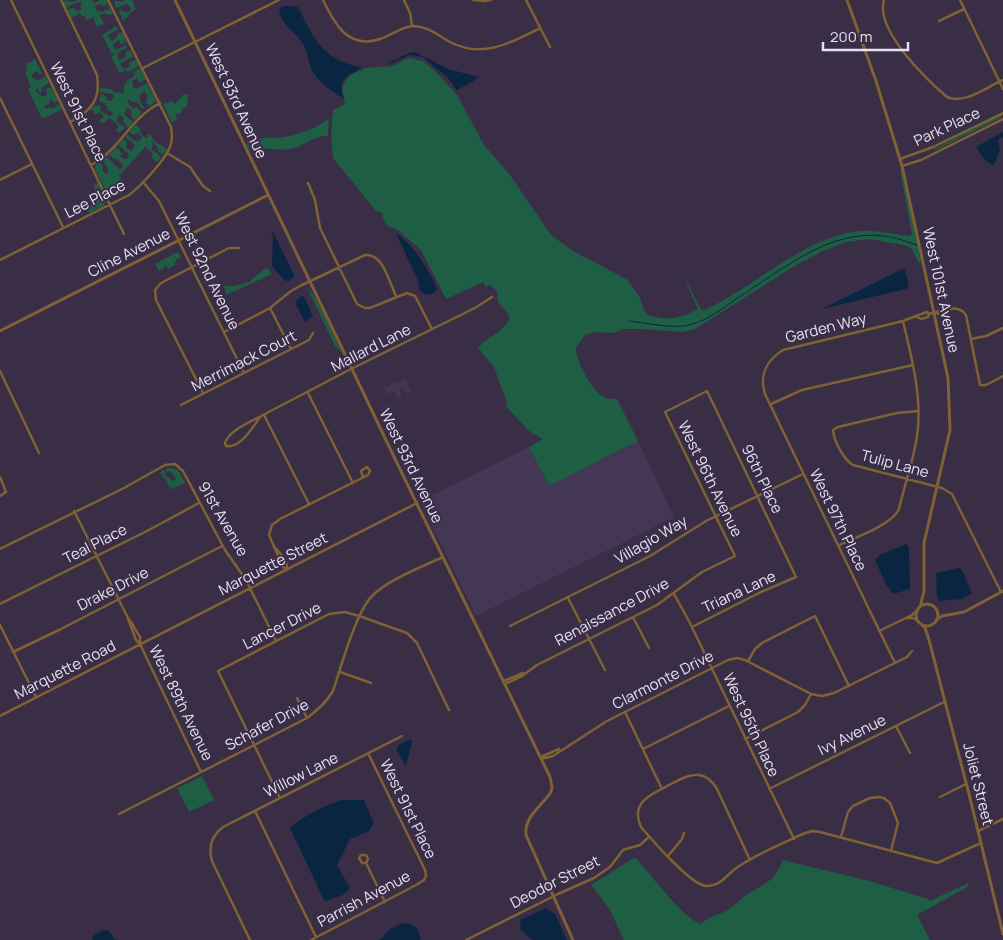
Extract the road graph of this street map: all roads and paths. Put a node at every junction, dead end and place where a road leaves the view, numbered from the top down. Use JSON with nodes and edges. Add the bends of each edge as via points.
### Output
{"nodes":[{"id":1,"x":11,"y":0,"type":"edge"},
{"id":2,"x":61,"y":0,"type":"edge"},
{"id":3,"x":108,"y":0,"type":"edge"},
{"id":4,"x":175,"y":0,"type":"edge"},
{"id":5,"x":279,"y":0,"type":"edge"},
{"id":6,"x":323,"y":0,"type":"edge"},
{"id":7,"x":404,"y":0,"type":"edge"},
{"id":8,"x":473,"y":0,"type":"edge"},
{"id":9,"x":491,"y":0,"type":"edge"},
{"id":10,"x":526,"y":0,"type":"edge"},
{"id":11,"x":847,"y":0,"type":"edge"},
{"id":12,"x":884,"y":0,"type":"edge"},
{"id":13,"x":960,"y":0,"type":"edge"},
{"id":14,"x":964,"y":9,"type":"junction"},
{"id":15,"x":939,"y":21,"type":"dead end"},
{"id":16,"x":412,"y":26,"type":"junction"},
{"id":17,"x":540,"y":28,"type":"junction"},
{"id":18,"x":195,"y":42,"type":"junction"},
{"id":19,"x":550,"y":47,"type":"dead end"},
{"id":20,"x":142,"y":68,"type":"junction"},
{"id":21,"x":1001,"y":81,"type":"edge"},
{"id":22,"x":1003,"y":89,"type":"edge"},
{"id":23,"x":0,"y":100,"type":"edge"},
{"id":24,"x":160,"y":103,"type":"junction"},
{"id":25,"x":1003,"y":113,"type":"edge"},
{"id":26,"x":1003,"y":119,"type":"edge"},
{"id":27,"x":70,"y":122,"type":"junction"},
{"id":28,"x":167,"y":153,"type":"junction"},
{"id":29,"x":900,"y":160,"type":"junction"},
{"id":30,"x":32,"y":164,"type":"junction"},
{"id":31,"x":91,"y":165,"type":"junction"},
{"id":32,"x":902,"y":166,"type":"junction"},
{"id":33,"x":0,"y":180,"type":"edge"},
{"id":34,"x":143,"y":182,"type":"junction"},
{"id":35,"x":308,"y":184,"type":"dead end"},
{"id":36,"x":210,"y":191,"type":"dead end"},
{"id":37,"x":268,"y":195,"type":"junction"},
{"id":38,"x":110,"y":205,"type":"junction"},
{"id":39,"x":63,"y":228,"type":"junction"},
{"id":40,"x":124,"y":234,"type":"dead end"},
{"id":41,"x":180,"y":240,"type":"junction"},
{"id":42,"x":239,"y":248,"type":"dead end"},
{"id":43,"x":0,"y":260,"type":"edge"},
{"id":44,"x":193,"y":267,"type":"junction"},
{"id":45,"x":339,"y":267,"type":"junction"},
{"id":46,"x":310,"y":282,"type":"junction"},
{"id":47,"x":396,"y":296,"type":"junction"},
{"id":48,"x":492,"y":297,"type":"dead end"},
{"id":49,"x":270,"y":308,"type":"junction"},
{"id":50,"x":934,"y":313,"type":"junction"},
{"id":51,"x":903,"y":321,"type":"junction"},
{"id":52,"x":1003,"y":328,"type":"edge"},
{"id":53,"x":432,"y":329,"type":"junction"},
{"id":54,"x":0,"y":331,"type":"edge"},
{"id":55,"x":224,"y":332,"type":"junction"},
{"id":56,"x":313,"y":333,"type":"dead end"},
{"id":57,"x":971,"y":339,"type":"junction"},
{"id":58,"x":291,"y":349,"type":"junction"},
{"id":59,"x":913,"y":365,"type":"junction"},
{"id":60,"x":352,"y":369,"type":"junction"},
{"id":61,"x":0,"y":371,"type":"edge"},
{"id":62,"x":244,"y":373,"type":"junction"},
{"id":63,"x":1003,"y":376,"type":"edge"},
{"id":64,"x":763,"y":385,"type":"joint"},
{"id":65,"x":707,"y":391,"type":"joint"},
{"id":66,"x":203,"y":393,"type":"junction"},
{"id":67,"x":308,"y":393,"type":"junction"},
{"id":68,"x":770,"y":404,"type":"junction"},
{"id":69,"x":181,"y":405,"type":"dead end"},
{"id":70,"x":918,"y":411,"type":"junction"},
{"id":71,"x":264,"y":415,"type":"junction"},
{"id":72,"x":260,"y":417,"type":"junction"},
{"id":73,"x":39,"y":453,"type":"dead end"},
{"id":74,"x":804,"y":474,"type":"junction"},
{"id":75,"x":0,"y":477,"type":"edge"},
{"id":76,"x":363,"y":477,"type":"dead end"},
{"id":77,"x":907,"y":479,"type":"junction"},
{"id":78,"x":353,"y":482,"type":"junction"},
{"id":79,"x":937,"y":487,"type":"junction"},
{"id":80,"x":0,"y":496,"type":"edge"},
{"id":81,"x":757,"y":496,"type":"junction"},
{"id":82,"x":199,"y":503,"type":"junction"},
{"id":83,"x":309,"y":504,"type":"junction"},
{"id":84,"x":416,"y":504,"type":"junction"},
{"id":85,"x":74,"y":512,"type":"junction"},
{"id":86,"x":716,"y":516,"type":"junction"},
{"id":87,"x":222,"y":546,"type":"junction"},
{"id":88,"x":838,"y":546,"type":"junction"},
{"id":89,"x":0,"y":549,"type":"edge"},
{"id":90,"x":96,"y":555,"type":"junction"},
{"id":91,"x":735,"y":556,"type":"joint"},
{"id":92,"x":443,"y":557,"type":"junction"},
{"id":93,"x":287,"y":570,"type":"junction"},
{"id":94,"x":796,"y":577,"type":"joint"},
{"id":95,"x":250,"y":588,"type":"junction"},
{"id":96,"x":924,"y":591,"type":"junction"},
{"id":97,"x":1002,"y":592,"type":"edge"},
{"id":98,"x":674,"y":594,"type":"junction"},
{"id":99,"x":568,"y":598,"type":"junction"},
{"id":100,"x":118,"y":599,"type":"junction"},
{"id":101,"x":0,"y":604,"type":"edge"},
{"id":102,"x":932,"y":606,"type":"junction"},
{"id":103,"x":919,"y":608,"type":"junction"},
{"id":104,"x":936,"y":609,"type":"junction"},
{"id":105,"x":949,"y":615,"type":"junction"},
{"id":106,"x":359,"y":616,"type":"junction"},
{"id":107,"x":633,"y":617,"type":"junction"},
{"id":108,"x":906,"y":618,"type":"junction"},
{"id":109,"x":936,"y":620,"type":"junction"},
{"id":110,"x":920,"y":623,"type":"junction"},
{"id":111,"x":933,"y":624,"type":"junction"},
{"id":112,"x":0,"y":625,"type":"edge"},
{"id":113,"x":510,"y":626,"type":"dead end"},
{"id":114,"x":692,"y":627,"type":"junction"},
{"id":115,"x":880,"y":631,"type":"junction"},
{"id":116,"x":588,"y":639,"type":"junction"},
{"id":117,"x":929,"y":640,"type":"junction"},
{"id":118,"x":276,"y":641,"type":"junction"},
{"id":119,"x":140,"y":644,"type":"junction"},
{"id":120,"x":649,"y":648,"type":"dead end"},
{"id":121,"x":912,"y":650,"type":"dead end"},
{"id":122,"x":13,"y":652,"type":"junction"},
{"id":123,"x":748,"y":662,"type":"junction"},
{"id":124,"x":895,"y":663,"type":"junction"},
{"id":125,"x":711,"y":668,"type":"junction"},
{"id":126,"x":604,"y":670,"type":"dead end"},
{"id":127,"x":340,"y":672,"type":"junction"},
{"id":128,"x":371,"y":683,"type":"dead end"},
{"id":129,"x":504,"y":683,"type":"junction"},
{"id":130,"x":849,"y":686,"type":"junction"},
{"id":131,"x":811,"y":694,"type":"junction"},
{"id":132,"x":36,"y":697,"type":"junction"},
{"id":133,"x":297,"y":698,"type":"dead end"},
{"id":134,"x":944,"y":702,"type":"junction"},
{"id":135,"x":729,"y":706,"type":"junction"},
{"id":136,"x":449,"y":710,"type":"dead end"},
{"id":137,"x":625,"y":712,"type":"junction"},
{"id":138,"x":0,"y":716,"type":"edge"},
{"id":139,"x":307,"y":718,"type":"junction"},
{"id":140,"x":896,"y":726,"type":"junction"},
{"id":141,"x":402,"y":736,"type":"dead end"},
{"id":142,"x":745,"y":739,"type":"junction"},
{"id":143,"x":254,"y":745,"type":"junction"},
{"id":144,"x":643,"y":749,"type":"junction"},
{"id":145,"x":368,"y":753,"type":"junction"},
{"id":146,"x":910,"y":753,"type":"dead end"},
{"id":147,"x":541,"y":759,"type":"junction"},
{"id":148,"x":201,"y":772,"type":"junction"},
{"id":149,"x":966,"y":784,"type":"junction"},
{"id":150,"x":662,"y":789,"type":"junction"},
{"id":151,"x":769,"y":789,"type":"junction"},
{"id":152,"x":940,"y":797,"type":"dead end"},
{"id":153,"x":280,"y":798,"type":"junction"},
{"id":154,"x":255,"y":811,"type":"junction"},
{"id":155,"x":119,"y":814,"type":"dead end"},
{"id":156,"x":1003,"y":819,"type":"edge"},
{"id":157,"x":978,"y":832,"type":"junction"},
{"id":158,"x":684,"y":833,"type":"dead end"},
{"id":159,"x":649,"y":837,"type":"junction"},
{"id":160,"x":841,"y":837,"type":"junction"},
{"id":161,"x":794,"y":839,"type":"junction"},
{"id":162,"x":981,"y":843,"type":"junction"},
{"id":163,"x":891,"y":851,"type":"junction"},
{"id":164,"x":667,"y":856,"type":"junction"},
{"id":165,"x":750,"y":860,"type":"junction"},
{"id":166,"x":366,"y":863,"type":"dead end"},
{"id":167,"x":426,"y":876,"type":"joint"},
{"id":168,"x":554,"y":896,"type":"junction"},
{"id":169,"x":385,"y":902,"type":"junction"},
{"id":170,"x":1003,"y":934,"type":"edge"},
{"id":171,"x":316,"y":937,"type":"junction"},
{"id":172,"x":250,"y":940,"type":"edge"},
{"id":173,"x":312,"y":940,"type":"edge"},
{"id":174,"x":466,"y":940,"type":"edge"},
{"id":175,"x":573,"y":940,"type":"edge"}],
"edges":[{"from":1,"to":27,"type":"street","name":"West 91st Place"},
{"from":2,"to":27,"type":"street","via":[[97,75],[95,101],[87,112]]},
{"from":3,"to":20,"type":"street"},
{"from":4,"to":18,"type":"street","name":"West 93rd Avenue"},
{"from":5,"to":18,"type":"street"},
{"from":6,"to":16,"type":"street","via":[[340,30],[358,40],[379,39]]},
{"from":7,"to":16,"type":"street"},
{"from":8,"to":9,"type":"street"},
{"from":10,"to":17,"type":"street"},
{"from":11,"to":29,"type":"street","name":"West 101st Avenue","via":[[879,88]]},
{"from":12,"to":21,"type":"street","via":[[884,14],[896,44],[951,99],[965,98]]},
{"from":13,"to":14,"type":"street"},
{"from":14,"to":15,"type":"street"},
{"from":14,"to":21,"type":"street"},
{"from":16,"to":17,"type":"street","via":[[427,29],[458,46],[482,50],[505,45]]},
{"from":17,"to":19,"type":"street"},
{"from":18,"to":20,"type":"street"},
{"from":18,"to":37,"type":"street","name":"West 93rd Avenue"},
{"from":20,"to":24,"type":"street"},
{"from":21,"to":22,"type":"street"},
{"from":23,"to":30,"type":"street"},
{"from":24,"to":28,"type":"street","via":[[172,132]]},
{"from":24,"to":31,"type":"street","via":[[144,112],[108,154]]},
{"from":25,"to":29,"type":"street","name":"Park Place"},
{"from":26,"to":32,"type":"street","name":"Park Place","via":[[921,160]]},
{"from":27,"to":31,"type":"street","name":"West 91st Place"},
{"from":28,"to":34,"type":"street","name":"Lee Place"},
{"from":28,"to":36,"type":"street","via":[[190,166]]},
{"from":29,"to":32,"type":"street","name":"West 101st Avenue"},
{"from":30,"to":33,"type":"street"},
{"from":30,"to":39,"type":"street"},
{"from":31,"to":38,"type":"street","name":"West 91st Place"},
{"from":32,"to":50,"type":"street","name":"West 101st Avenue"},
{"from":34,"to":38,"type":"street","name":"Lee Place","via":[[130,195]]},
{"from":34,"to":41,"type":"street","name":"West 92nd Avenue","via":[[158,198]]},
{"from":35,"to":45,"type":"street","via":[[315,200],[320,228]]},
{"from":37,"to":41,"type":"street","name":"Cline Avenue"},
{"from":37,"to":46,"type":"street","name":"West 93rd Avenue"},
{"from":38,"to":39,"type":"street","name":"Lee Place"},
{"from":38,"to":40,"type":"street","name":"West 91st Place"},
{"from":39,"to":43,"type":"street","name":"Lee Place"},
{"from":41,"to":44,"type":"street","name":"West 92nd Avenue"},
{"from":41,"to":54,"type":"street","name":"Cline Avenue"},
{"from":42,"to":44,"type":"street","via":[[231,248]]},
{"from":44,"to":55,"type":"street","name":"West 92nd Avenue"},
{"from":44,"to":66,"type":"street","via":[[154,290]]},
{"from":45,"to":46,"type":"street"},
{"from":45,"to":47,"type":"street","via":[[365,255],[373,256]]},
{"from":45,"to":47,"type":"street","via":[[357,304],[370,308]]},
{"from":46,"to":49,"type":"street","via":[[291,291]]},
{"from":46,"to":60,"type":"street","name":"West 93rd Avenue"},
{"from":47,"to":53,"type":"street","via":[[407,293],[415,296]]},
{"from":48,"to":53,"type":"street","name":"Mallard Lane"},
{"from":49,"to":55,"type":"street"},
{"from":49,"to":58,"type":"street"},
{"from":50,"to":51,"type":"street","name":"Garden Way","via":[[927,312]]},
{"from":50,"to":57,"type":"street","name":"Garden Way","via":[[940,315],[960,309]]},
{"from":50,"to":79,"type":"street","name":"West 101st Avenue","via":[[948,378],[951,416],[949,442]]},
{"from":51,"to":59,"type":"street"},
{"from":51,"to":64,"type":"street","name":"Garden Way","via":[[783,350],[767,365]]},
{"from":52,"to":57,"type":"street"},
{"from":53,"to":60,"type":"street","name":"Mallard Lane"},
{"from":55,"to":62,"type":"street","name":"West 92nd Avenue"},
{"from":56,"to":58,"type":"street","name":"Merrimack Court","via":[[309,340]]},
{"from":57,"to":63,"type":"street","via":[[980,385]]},
{"from":58,"to":62,"type":"street","name":"Merrimack Court"},
{"from":59,"to":68,"type":"street","via":[[802,390]]},
{"from":59,"to":70,"type":"street"},
{"from":60,"to":67,"type":"street","name":"Mallard Lane"},
{"from":60,"to":84,"type":"street","name":"West 93rd Avenue"},
{"from":61,"to":73,"type":"street"},
{"from":62,"to":66,"type":"street","name":"Merrimack Court"},
{"from":64,"to":68,"type":"street","name":"West 97th Place"},
{"from":65,"to":81,"type":"street","name":"96th Place"},
{"from":65,"to":86,"type":"street","name":"West 96th Avenue","via":[[665,412]]},
{"from":66,"to":69,"type":"street","name":"Merrimack Court"},
{"from":67,"to":71,"type":"street","name":"Mallard Lane"},
{"from":67,"to":78,"type":"street"},
{"from":68,"to":74,"type":"street","name":"West 97th Place"},
{"from":70,"to":77,"type":"street"},
{"from":70,"to":77,"type":"street","name":"Tulip Lane","via":[[897,413],[834,430],[845,459],[851,464]]},
{"from":71,"to":72,"type":"street","name":"Mallard Lane"},
{"from":71,"to":83,"type":"street"},
{"from":72,"to":72,"type":"street","name":"Mallard Lane","via":[[249,433],[232,446],[226,446],[226,438]]},
{"from":74,"to":81,"type":"street","name":"Villagio Way"},
{"from":74,"to":88,"type":"street","name":"West 97th Place"},
{"from":75,"to":80,"type":"street","via":[[6,492]]},
{"from":76,"to":78,"type":"street"},
{"from":77,"to":79,"type":"street","name":"Tulip Lane"},
{"from":77,"to":88,"type":"street","via":[[894,518]]},
{"from":78,"to":83,"type":"street"},
{"from":79,"to":96,"type":"street","name":"West 101st Avenue","via":[[923,546]]},
{"from":79,"to":97,"type":"street","name":"Tulip Lane","via":[[955,497]]},
{"from":81,"to":86,"type":"street","name":"Villagio Way"},
{"from":81,"to":94,"type":"street","name":"96th Place"},
{"from":82,"to":85,"type":"street","name":"91st Avenue","via":[[183,471],[175,464],[165,465]]},
{"from":82,"to":87,"type":"street","name":"91st Avenue"},
{"from":82,"to":90,"type":"street","name":"Teal Place"},
{"from":83,"to":93,"type":"street","via":[[275,522],[269,531]]},
{"from":84,"to":92,"type":"street","name":"West 93rd Avenue"},
{"from":84,"to":93,"type":"street","name":"Marquette Street"},
{"from":85,"to":89,"type":"street"},
{"from":85,"to":90,"type":"street","name":"West 89th Avenue"},
{"from":86,"to":91,"type":"street","name":"West 96th Avenue"},
{"from":86,"to":99,"type":"street","name":"Villagio Way","via":[[650,556]]},
{"from":87,"to":95,"type":"street","name":"91st Avenue"},
{"from":87,"to":100,"type":"street","name":"Drake Drive"},
{"from":88,"to":115,"type":"street","name":"West 97th Place"},
{"from":90,"to":100,"type":"street","name":"West 89th Avenue"},
{"from":90,"to":101,"type":"street","name":"Teal Place"},
{"from":91,"to":98,"type":"street","name":"Renaissance Drive","via":[[702,572]]},
{"from":92,"to":106,"type":"street","name":"Schafer Drive","via":[[374,594]]},
{"from":92,"to":129,"type":"street","name":"West 93rd Avenue"},
{"from":93,"to":95,"type":"street","name":"Marquette Street"},
{"from":94,"to":114,"type":"street","name":"Triana Lane"},
{"from":95,"to":118,"type":"street","name":"91st Avenue"},
{"from":95,"to":119,"type":"street","name":"Marquette Street"},
{"from":96,"to":102,"type":"street","name":"West 101st Avenue","via":[[926,601]]},
{"from":96,"to":103,"type":"street","name":"West 101st Avenue"},
{"from":97,"to":105,"type":"street","via":[[964,612]]},
{"from":98,"to":107,"type":"street","name":"Renaissance Drive"},
{"from":98,"to":114,"type":"street","name":"West 95th Place"},
{"from":99,"to":113,"type":"street","name":"Villagio Way"},
{"from":99,"to":116,"type":"street"},
{"from":100,"to":119,"type":"street","name":"West 89th Avenue"},
{"from":100,"to":122,"type":"street","name":"Drake Drive"},
{"from":102,"to":103,"type":"street","via":[[926,604]]},
{"from":102,"to":104,"type":"street"},
{"from":103,"to":108,"type":"street"},
{"from":103,"to":110,"type":"street","via":[[916,615]]},
{"from":104,"to":105,"type":"street"},
{"from":104,"to":109,"type":"street"},
{"from":105,"to":109,"type":"street"},
{"from":106,"to":118,"type":"street","name":"Lancer Drive","via":[[345,612],[329,614]]},
{"from":106,"to":127,"type":"street","name":"Schafer Drive"},
{"from":106,"to":136,"type":"street","name":"Lancer Drive","via":[[412,637]]},
{"from":107,"to":116,"type":"street","name":"Renaissance Drive"},
{"from":107,"to":120,"type":"street"},
{"from":108,"to":110,"type":"street"},
{"from":108,"to":115,"type":"street"},
{"from":109,"to":111,"type":"street"},
{"from":110,"to":111,"type":"street","via":[[926,626]]},
{"from":110,"to":117,"type":"street","name":"Joliet Street"},
{"from":111,"to":117,"type":"street","name":"Joliet Street"},
{"from":112,"to":122,"type":"street"},
{"from":114,"to":125,"type":"street","name":"West 95th Place"},
{"from":115,"to":124,"type":"street","name":"West 97th Place"},
{"from":116,"to":126,"type":"street"},
{"from":116,"to":129,"type":"street","name":"Renaissance Drive"},
{"from":117,"to":134,"type":"street","name":"Joliet Street"},
{"from":118,"to":143,"type":"street","name":"Lancer Drive","via":[[218,671]]},
{"from":119,"to":132,"type":"street","name":"Marquette Road"},
{"from":119,"to":148,"type":"street","name":"West 89th Avenue"},
{"from":121,"to":124,"type":"street","via":[[907,657]]},
{"from":122,"to":132,"type":"street"},
{"from":123,"to":125,"type":"street","name":"Clarmonte Drive","via":[[730,659]]},
{"from":123,"to":130,"type":"street","via":[[762,643],[816,616]]},
{"from":123,"to":131,"type":"street","name":"Clarmonte Drive"},
{"from":124,"to":130,"type":"street"},
{"from":125,"to":135,"type":"street","name":"West 95th Place"},
{"from":125,"to":137,"type":"street","name":"Clarmonte Drive"},
{"from":127,"to":128,"type":"street"},
{"from":127,"to":139,"type":"street","name":"Schafer Drive","via":[[328,701]]},
{"from":129,"to":147,"type":"street","name":"West 93rd Avenue"},
{"from":130,"to":131,"type":"street","via":[[829,695]]},
{"from":131,"to":142,"type":"street","via":[[798,712]]},
{"from":132,"to":138,"type":"street","name":"Marquette Road"},
{"from":133,"to":139,"type":"street"},
{"from":134,"to":140,"type":"street","name":"Ivy Avenue"},
{"from":134,"to":149,"type":"street","name":"Joliet Street"},
{"from":135,"to":142,"type":"street","name":"West 95th Place"},
{"from":135,"to":144,"type":"street"},
{"from":137,"to":144,"type":"street"},
{"from":137,"to":147,"type":"street","name":"Clarmonte Drive"},
{"from":139,"to":143,"type":"street","name":"Schafer Drive"},
{"from":140,"to":146,"type":"street"},
{"from":140,"to":151,"type":"street","name":"Ivy Avenue"},
{"from":141,"to":145,"type":"street","name":"Willow Lane"},
{"from":142,"to":151,"type":"street","name":"West 95th Place"},
{"from":143,"to":148,"type":"street","name":"Schafer Drive"},
{"from":143,"to":153,"type":"street"},
{"from":144,"to":150,"type":"street"},
{"from":145,"to":153,"type":"street","name":"Willow Lane"},
{"from":145,"to":167,"type":"street","name":"West 91st Place"},
{"from":147,"to":168,"type":"street","name":"West 93rd Avenue","via":[[550,777],[551,792],[528,820],[525,829]]},
{"from":148,"to":155,"type":"street","name":"Schafer Drive"},
{"from":149,"to":152,"type":"street"},
{"from":149,"to":157,"type":"street","name":"Joliet Street"},
{"from":150,"to":159,"type":"street","via":[[644,799],[638,812],[639,823]]},
{"from":150,"to":165,"type":"street","via":[[690,776],[699,775],[710,780]]},
{"from":151,"to":161,"type":"street","name":"West 95th Place"},
{"from":153,"to":154,"type":"street","name":"Willow Lane"},
{"from":154,"to":171,"type":"street"},
{"from":154,"to":172,"type":"street","name":"Willow Lane","via":[[223,827],[210,844],[212,861]]},
{"from":156,"to":157,"type":"street"},
{"from":157,"to":162,"type":"street","name":"Joliet Street"},
{"from":158,"to":164,"type":"street","via":[[682,840]]},
{"from":159,"to":164,"type":"street"},
{"from":159,"to":168,"type":"street","name":"Deodor Street","via":[[640,845],[623,850],[594,878]]},
{"from":160,"to":161,"type":"street","via":[[813,831]]},
{"from":160,"to":163,"type":"street"},
{"from":160,"to":163,"type":"street","via":[[853,806],[870,798],[884,798],[890,803],[898,823]]},
{"from":161,"to":165,"type":"street"},
{"from":162,"to":163,"type":"street","via":[[937,863]]},
{"from":162,"to":170,"type":"street","name":"Joliet Street"},
{"from":164,"to":165,"type":"street","via":[[693,881],[703,885],[721,882]]},
{"from":166,"to":169,"type":"street"},
{"from":167,"to":169,"type":"street","name":"Parrish Avenue"},
{"from":168,"to":174,"type":"street","name":"Deodor Street"},
{"from":168,"to":175,"type":"street","name":"West 93rd Avenue"},
{"from":169,"to":171,"type":"street","name":"Parrish Avenue"},
{"from":171,"to":173,"type":"street","name":"Parrish Avenue"}]}
